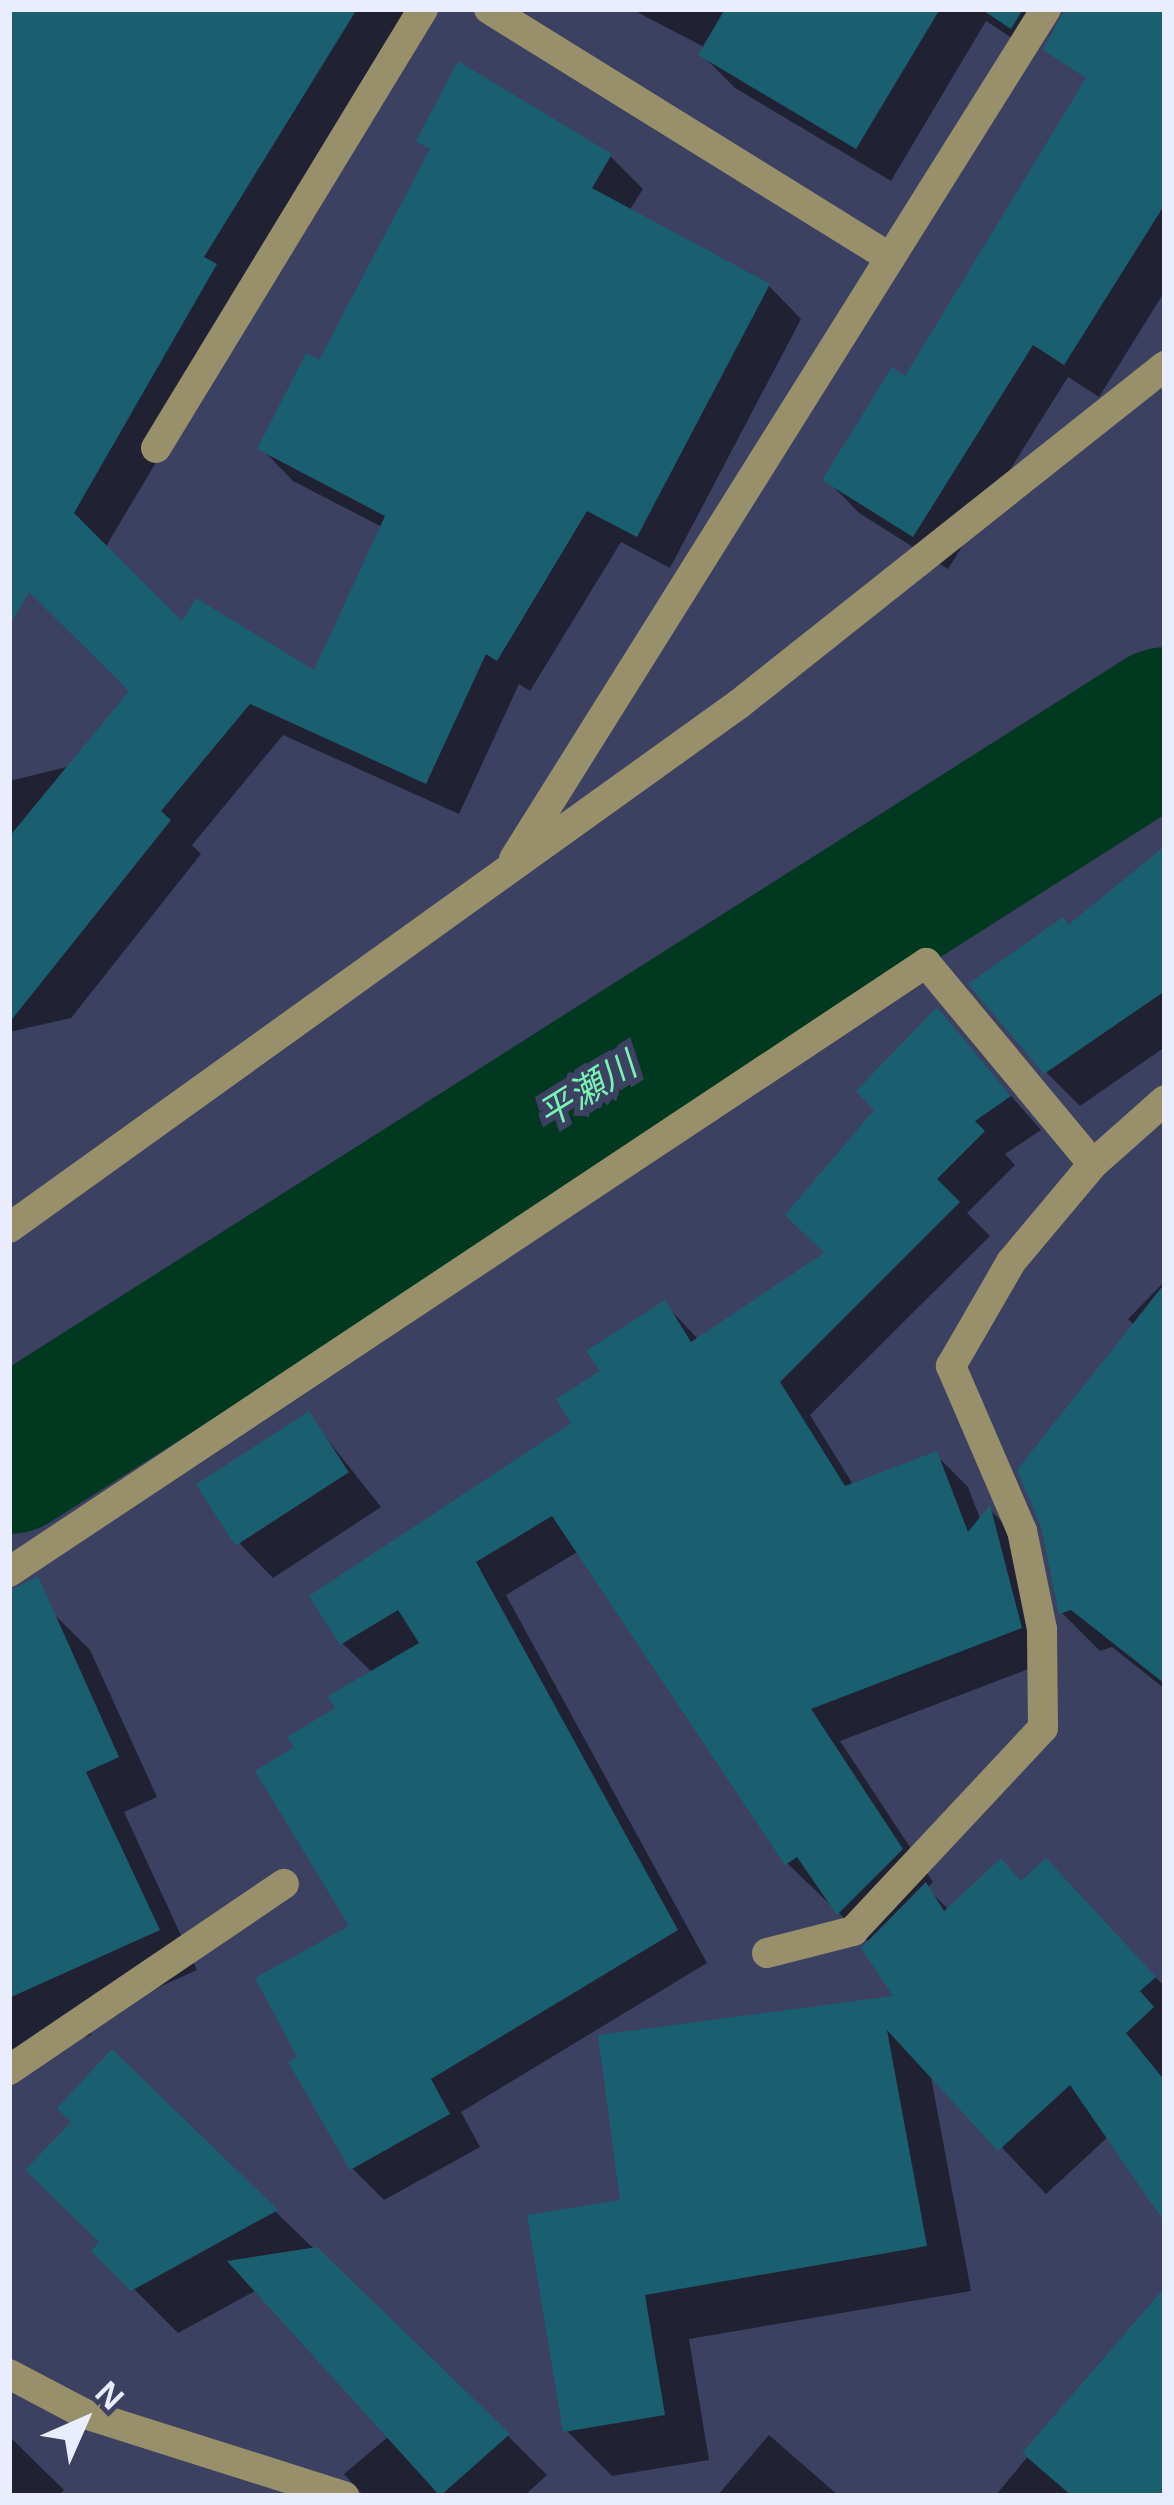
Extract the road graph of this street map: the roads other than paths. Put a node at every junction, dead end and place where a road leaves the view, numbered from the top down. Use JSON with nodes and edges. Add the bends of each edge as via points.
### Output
{"nodes":[{"id":1,"x":423,"y":9,"type":"edge"},
{"id":2,"x":489,"y":9,"type":"edge"},
{"id":3,"x":1046,"y":9,"type":"edge"},
{"id":4,"x":890,"y":257,"type":"junction"},
{"id":5,"x":1165,"y":366,"type":"edge"},
{"id":6,"x":156,"y":448,"type":"dead end"},
{"id":7,"x":504,"y":874,"type":"junction"},
{"id":8,"x":1165,"y":1100,"type":"edge"},
{"id":9,"x":1093,"y":1164,"type":"junction"},
{"id":10,"x":9,"y":1228,"type":"edge"},
{"id":11,"x":9,"y":1572,"type":"edge"},
{"id":12,"x":284,"y":1884,"type":"dead end"},
{"id":13,"x":767,"y":1953,"type":"dead end"},
{"id":14,"x":9,"y":2070,"type":"edge"},
{"id":15,"x":9,"y":2374,"type":"edge"},
{"id":16,"x":344,"y":2496,"type":"edge"}],
"edges":[{"from":1,"to":6,"type":"street"},
{"from":2,"to":4,"type":"street"},
{"from":3,"to":4,"type":"street"},
{"from":4,"to":7,"type":"street"},
{"from":5,"to":7,"type":"street","via":[[739,704]]},
{"from":7,"to":10,"type":"street"},
{"from":8,"to":9,"type":"street"},
{"from":9,"to":11,"type":"street","via":[[926,964]]},
{"from":9,"to":13,"type":"street","via":[[1011,1262],[952,1366],[1022,1531],[1042,1629],[1043,1728],[853,1931]]},
{"from":12,"to":14,"type":"street"},
{"from":15,"to":16,"type":"street","via":[[85,2414]]}]}
